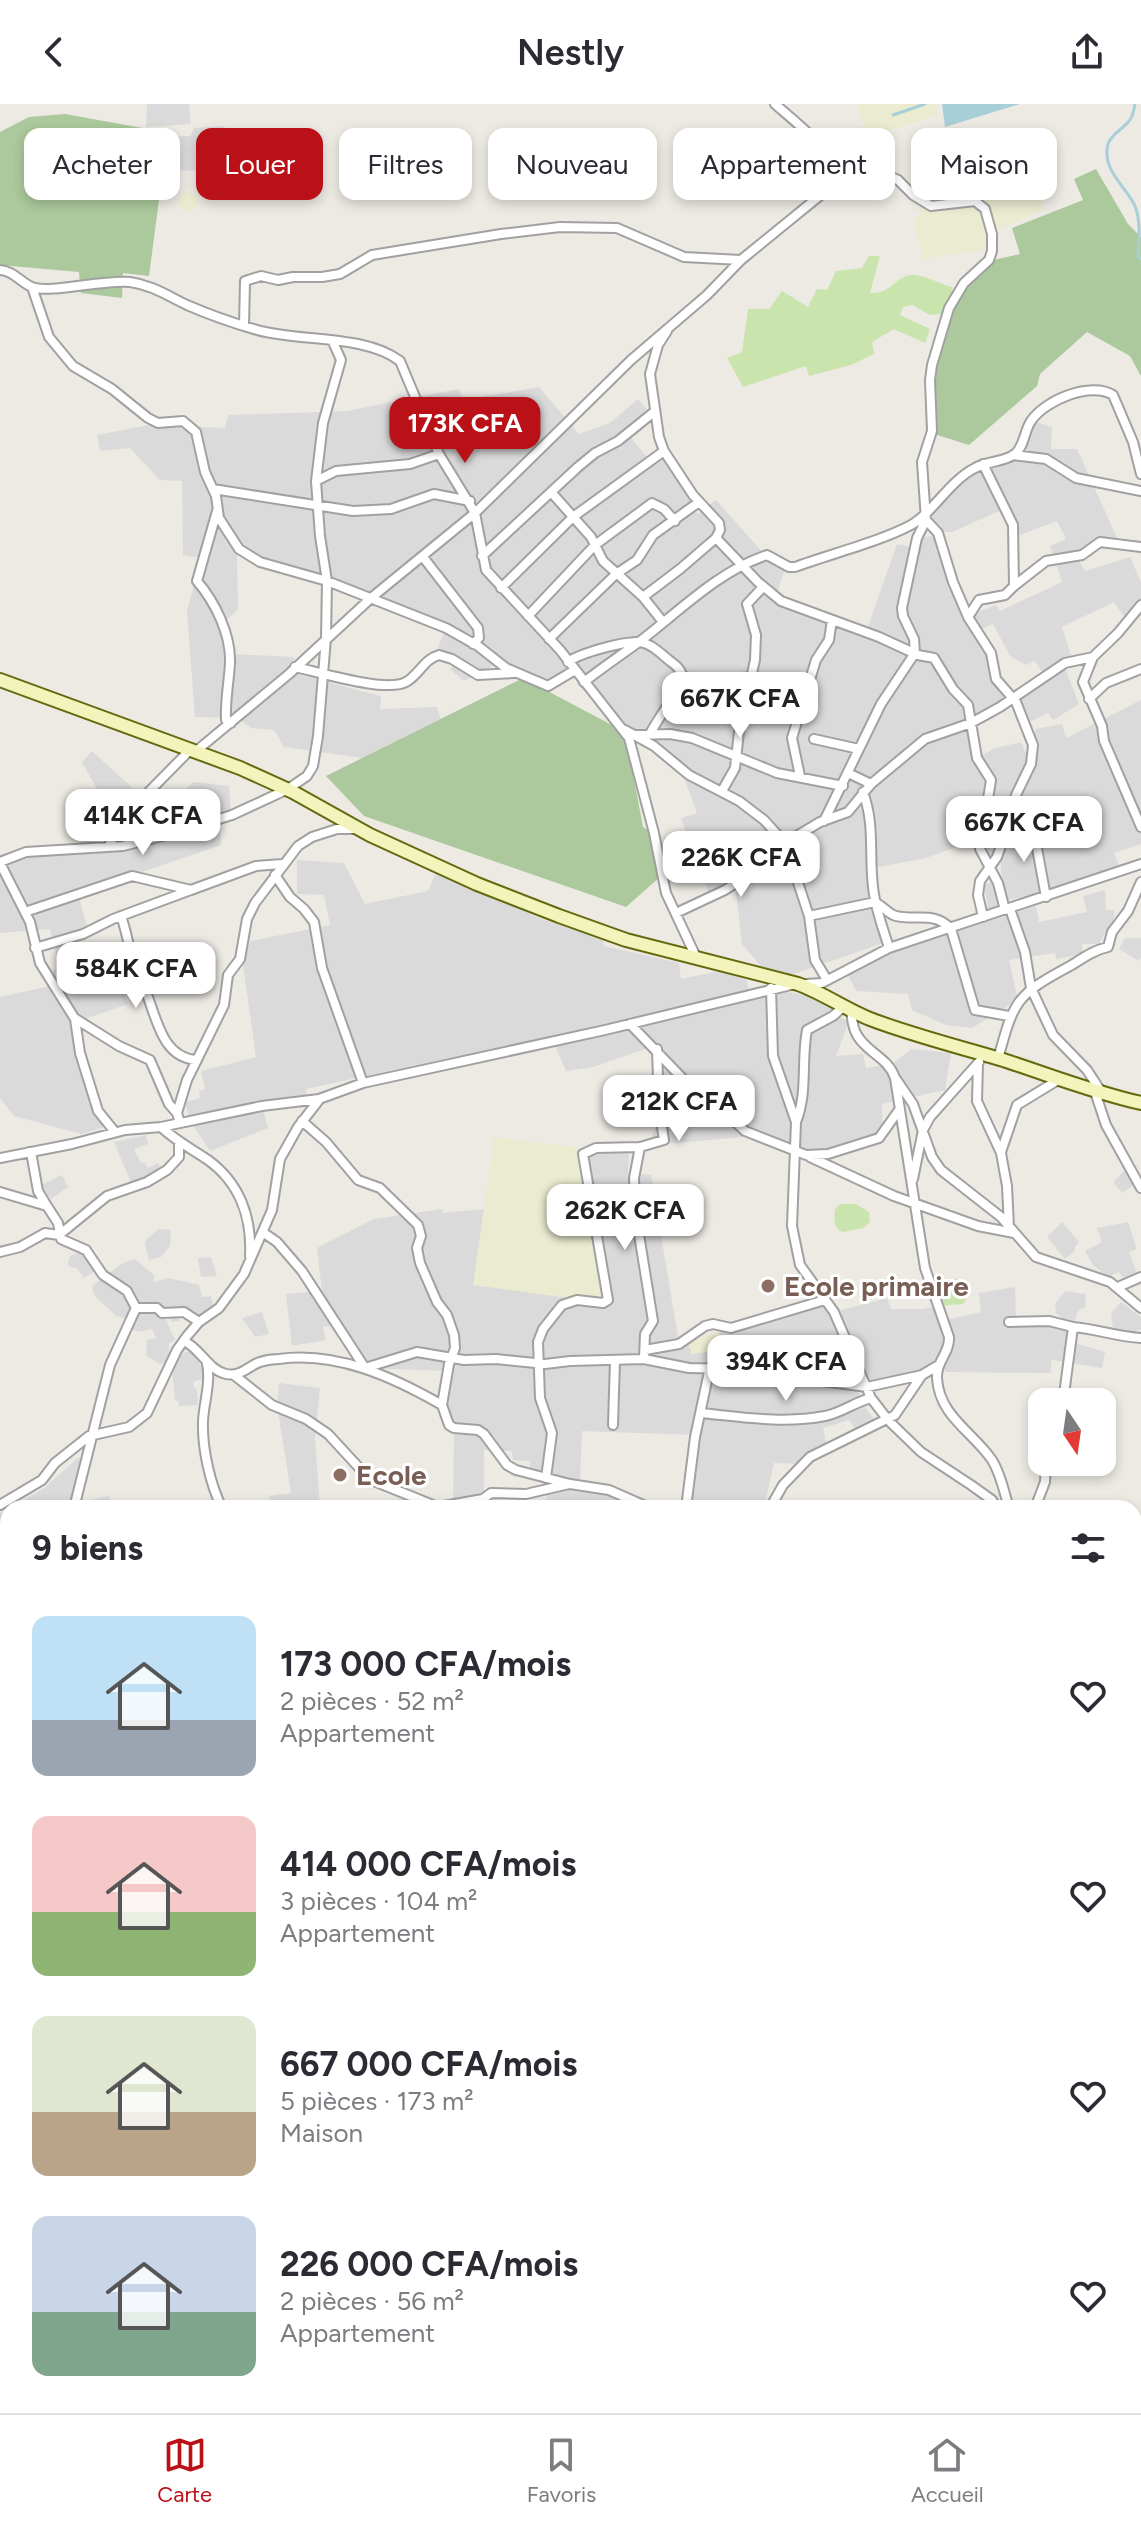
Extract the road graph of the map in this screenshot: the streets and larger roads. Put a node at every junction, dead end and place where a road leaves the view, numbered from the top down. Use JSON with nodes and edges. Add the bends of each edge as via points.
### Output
{"nodes":[{"id":1,"x":775,"y":104,"type":"edge"},
{"id":2,"x":802,"y":128,"type":"edge"},
{"id":3,"x":895,"y":179,"type":"edge"},
{"id":4,"x":815,"y":200,"type":"edge"},
{"id":5,"x":741,"y":260,"type":"junction"},
{"id":6,"x":0,"y":270,"type":"edge"},
{"id":7,"x":32,"y":287,"type":"junction"},
{"id":8,"x":671,"y":324,"type":"junction"},
{"id":9,"x":244,"y":326,"type":"junction"},
{"id":10,"x":333,"y":342,"type":"junction"},
{"id":11,"x":654,"y":412,"type":"junction"},
{"id":12,"x":664,"y":451,"type":"junction"},
{"id":13,"x":439,"y":454,"type":"junction"},
{"id":14,"x":1013,"y":455,"type":"junction"},
{"id":15,"x":983,"y":464,"type":"junction"},
{"id":16,"x":1141,"y":474,"type":"edge"},
{"id":17,"x":316,"y":481,"type":"junction"},
{"id":18,"x":213,"y":489,"type":"junction"},
{"id":19,"x":1141,"y":491,"type":"edge"},
{"id":20,"x":551,"y":492,"type":"junction"},
{"id":21,"x":470,"y":501,"type":"junction"},
{"id":22,"x":699,"y":502,"type":"junction"},
{"id":23,"x":319,"y":505,"type":"junction"},
{"id":24,"x":217,"y":511,"type":"junction"},
{"id":25,"x":475,"y":513,"type":"junction"},
{"id":26,"x":573,"y":517,"type":"junction"},
{"id":27,"x":925,"y":517,"type":"junction"},
{"id":28,"x":675,"y":521,"type":"junction"},
{"id":29,"x":716,"y":538,"type":"junction"},
{"id":30,"x":595,"y":545,"type":"junction"},
{"id":31,"x":1141,"y":547,"type":"edge"},
{"id":32,"x":482,"y":556,"type":"junction"},
{"id":33,"x":423,"y":557,"type":"junction"},
{"id":34,"x":743,"y":565,"type":"junction"},
{"id":35,"x":616,"y":574,"type":"junction"},
{"id":36,"x":327,"y":581,"type":"junction"},
{"id":37,"x":1014,"y":586,"type":"junction"},
{"id":38,"x":763,"y":587,"type":"junction"},
{"id":39,"x":501,"y":588,"type":"junction"},
{"id":40,"x":643,"y":597,"type":"junction"},
{"id":41,"x":371,"y":598,"type":"junction"},
{"id":42,"x":1141,"y":605,"type":"edge"},
{"id":43,"x":528,"y":616,"type":"junction"},
{"id":44,"x":968,"y":617,"type":"junction"},
{"id":45,"x":832,"y":620,"type":"junction"},
{"id":46,"x":663,"y":622,"type":"junction"},
{"id":47,"x":326,"y":638,"type":"junction"},
{"id":48,"x":549,"y":639,"type":"junction"},
{"id":49,"x":639,"y":642,"type":"junction"},
{"id":50,"x":473,"y":644,"type":"junction"},
{"id":51,"x":915,"y":653,"type":"junction"},
{"id":52,"x":1093,"y":657,"type":"junction"},
{"id":53,"x":568,"y":662,"type":"junction"},
{"id":54,"x":295,"y":667,"type":"junction"},
{"id":55,"x":1141,"y":669,"type":"edge"},
{"id":56,"x":575,"y":670,"type":"junction"},
{"id":57,"x":323,"y":673,"type":"junction"},
{"id":58,"x":523,"y":674,"type":"junction"},
{"id":59,"x":683,"y":676,"type":"junction"},
{"id":60,"x":752,"y":677,"type":"junction"},
{"id":61,"x":0,"y":680,"type":"edge"},
{"id":62,"x":584,"y":682,"type":"junction"},
{"id":63,"x":1013,"y":698,"type":"junction"},
{"id":64,"x":1089,"y":699,"type":"junction"},
{"id":65,"x":231,"y":723,"type":"junction"},
{"id":66,"x":971,"y":723,"type":"junction"},
{"id":67,"x":624,"y":730,"type":"junction"},
{"id":68,"x":650,"y":734,"type":"junction"},
{"id":69,"x":634,"y":735,"type":"junction"},
{"id":70,"x":814,"y":739,"type":"dead end"},
{"id":71,"x":859,"y":749,"type":"junction"},
{"id":72,"x":192,"y":751,"type":"junction"},
{"id":73,"x":736,"y":756,"type":"junction"},
{"id":74,"x":848,"y":773,"type":"junction"},
{"id":75,"x":800,"y":776,"type":"junction"},
{"id":76,"x":871,"y":784,"type":"junction"},
{"id":77,"x":843,"y":786,"type":"junction"},
{"id":78,"x":288,"y":789,"type":"junction"},
{"id":79,"x":722,"y":791,"type":"junction"},
{"id":80,"x":863,"y":792,"type":"junction"},
{"id":81,"x":824,"y":821,"type":"junction"},
{"id":82,"x":1008,"y":826,"type":"junction"},
{"id":83,"x":1141,"y":827,"type":"edge"},
{"id":84,"x":359,"y":829,"type":"junction"},
{"id":85,"x":108,"y":847,"type":"junction"},
{"id":86,"x":786,"y":847,"type":"junction"},
{"id":87,"x":0,"y":863,"type":"edge"},
{"id":88,"x":282,"y":864,"type":"junction"},
{"id":89,"x":1141,"y":864,"type":"edge"},
{"id":90,"x":990,"y":867,"type":"junction"},
{"id":91,"x":275,"y":875,"type":"junction"},
{"id":92,"x":1141,"y":882,"type":"edge"},
{"id":93,"x":191,"y":890,"type":"junction"},
{"id":94,"x":1046,"y":897,"type":"junction"},
{"id":95,"x":1138,"y":898,"type":"edge"},
{"id":96,"x":875,"y":902,"type":"junction"},
{"id":97,"x":1008,"y":909,"type":"junction"},
{"id":98,"x":25,"y":912,"type":"junction"},
{"id":99,"x":676,"y":913,"type":"junction"},
{"id":100,"x":121,"y":916,"type":"junction"},
{"id":101,"x":809,"y":916,"type":"junction"},
{"id":102,"x":983,"y":917,"type":"junction"},
{"id":103,"x":951,"y":929,"type":"junction"},
{"id":104,"x":35,"y":948,"type":"junction"},
{"id":105,"x":889,"y":948,"type":"junction"},
{"id":106,"x":696,"y":957,"type":"junction"},
{"id":107,"x":827,"y":980,"type":"junction"},
{"id":108,"x":798,"y":984,"type":"junction"},
{"id":109,"x":771,"y":988,"type":"junction"},
{"id":110,"x":1031,"y":988,"type":"junction"},
{"id":111,"x":847,"y":1008,"type":"junction"},
{"id":112,"x":1009,"y":1016,"type":"junction"},
{"id":113,"x":75,"y":1019,"type":"junction"},
{"id":114,"x":630,"y":1024,"type":"junction"},
{"id":115,"x":657,"y":1049,"type":"junction"},
{"id":116,"x":981,"y":1059,"type":"junction"},
{"id":117,"x":998,"y":1059,"type":"junction"},
{"id":118,"x":196,"y":1060,"type":"junction"},
{"id":119,"x":895,"y":1078,"type":"junction"},
{"id":120,"x":1058,"y":1080,"type":"junction"},
{"id":121,"x":363,"y":1083,"type":"junction"},
{"id":122,"x":1098,"y":1093,"type":"junction"},
{"id":123,"x":319,"y":1099,"type":"junction"},
{"id":124,"x":1141,"y":1103,"type":"edge"},
{"id":125,"x":899,"y":1110,"type":"junction"},
{"id":126,"x":177,"y":1113,"type":"junction"},
{"id":127,"x":302,"y":1121,"type":"junction"},
{"id":128,"x":796,"y":1122,"type":"junction"},
{"id":129,"x":180,"y":1123,"type":"junction"},
{"id":130,"x":161,"y":1127,"type":"junction"},
{"id":131,"x":923,"y":1130,"type":"junction"},
{"id":132,"x":115,"y":1132,"type":"junction"},
{"id":133,"x":179,"y":1142,"type":"junction"},
{"id":134,"x":640,"y":1147,"type":"junction"},
{"id":135,"x":793,"y":1150,"type":"junction"},
{"id":136,"x":0,"y":1151,"type":"edge"},
{"id":137,"x":31,"y":1152,"type":"junction"},
{"id":138,"x":1001,"y":1153,"type":"junction"},
{"id":139,"x":806,"y":1155,"type":"junction"},
{"id":140,"x":0,"y":1158,"type":"edge"},
{"id":141,"x":912,"y":1188,"type":"junction"},
{"id":142,"x":1141,"y":1188,"type":"edge"},
{"id":143,"x":0,"y":1192,"type":"edge"},
{"id":144,"x":916,"y":1203,"type":"junction"},
{"id":145,"x":47,"y":1206,"type":"junction"},
{"id":146,"x":1012,"y":1230,"type":"junction"},
{"id":147,"x":264,"y":1233,"type":"junction"},
{"id":148,"x":59,"y":1235,"type":"junction"},
{"id":149,"x":0,"y":1252,"type":"edge"},
{"id":150,"x":250,"y":1257,"type":"junction"},
{"id":151,"x":1141,"y":1277,"type":"edge"},
{"id":152,"x":1118,"y":1287,"type":"junction"},
{"id":153,"x":825,"y":1300,"type":"junction"},
{"id":154,"x":136,"y":1308,"type":"junction"},
{"id":155,"x":1141,"y":1308,"type":"edge"},
{"id":156,"x":199,"y":1322,"type":"junction"},
{"id":157,"x":1009,"y":1322,"type":"dead end"},
{"id":158,"x":1073,"y":1327,"type":"junction"},
{"id":159,"x":1141,"y":1338,"type":"edge"},
{"id":160,"x":184,"y":1341,"type":"junction"},
{"id":161,"x":644,"y":1354,"type":"junction"},
{"id":162,"x":452,"y":1357,"type":"junction"},
{"id":163,"x":206,"y":1359,"type":"junction"},
{"id":164,"x":615,"y":1360,"type":"junction"},
{"id":165,"x":537,"y":1364,"type":"junction"},
{"id":166,"x":937,"y":1366,"type":"junction"},
{"id":167,"x":710,"y":1367,"type":"junction"},
{"id":168,"x":365,"y":1368,"type":"junction"},
{"id":169,"x":234,"y":1375,"type":"junction"},
{"id":170,"x":922,"y":1375,"type":"junction"},
{"id":171,"x":867,"y":1387,"type":"junction"},
{"id":172,"x":1065,"y":1388,"type":"edge"},
{"id":173,"x":871,"y":1398,"type":"junction"},
{"id":174,"x":442,"y":1405,"type":"junction"},
{"id":175,"x":701,"y":1413,"type":"junction"},
{"id":176,"x":888,"y":1420,"type":"junction"},
{"id":177,"x":613,"y":1425,"type":"dead end"},
{"id":178,"x":93,"y":1435,"type":"junction"},
{"id":179,"x":1045,"y":1476,"type":"edge"},
{"id":180,"x":546,"y":1478,"type":"junction"},
{"id":181,"x":570,"y":1484,"type":"junction"},
{"id":182,"x":8,"y":1500,"type":"edge"},
{"id":183,"x":76,"y":1500,"type":"edge"},
{"id":184,"x":219,"y":1500,"type":"edge"},
{"id":185,"x":424,"y":1500,"type":"edge"},
{"id":186,"x":475,"y":1500,"type":"edge"},
{"id":187,"x":631,"y":1500,"type":"edge"},
{"id":188,"x":687,"y":1500,"type":"edge"},
{"id":189,"x":775,"y":1500,"type":"edge"},
{"id":190,"x":992,"y":1500,"type":"edge"},
{"id":191,"x":1006,"y":1500,"type":"edge"},
{"id":192,"x":1038,"y":1500,"type":"edge"}],
"edges":[{"from":1,"to":2,"type":"street"},
{"from":3,"to":27,"type":"street","via":[[931,206],[975,201],[985,209],[992,234],[991,256],[964,283],[949,308],[932,365],[932,431],[922,462]]},
{"from":4,"to":5,"type":"street"},
{"from":5,"to":8,"type":"street"},
{"from":5,"to":9,"type":"street","via":[[684,257],[610,227],[501,234],[372,255],[340,274],[248,278]]},
{"from":6,"to":7,"type":"street"},
{"from":7,"to":9,"type":"street","via":[[133,283]]},
{"from":7,"to":18,"type":"street","via":[[49,337],[73,366],[148,418],[158,423],[183,421],[196,432]]},
{"from":8,"to":11,"type":"street","via":[[652,364]]},
{"from":8,"to":25,"type":"street"},
{"from":9,"to":10,"type":"street"},
{"from":10,"to":13,"type":"street","via":[[400,361]]},
{"from":10,"to":17,"type":"street","via":[[341,360],[323,423]]},
{"from":11,"to":12,"type":"street"},
{"from":11,"to":20,"type":"street"},
{"from":12,"to":22,"type":"street"},
{"from":12,"to":26,"type":"street"},
{"from":13,"to":17,"type":"street","via":[[410,464],[336,471]]},
{"from":13,"to":21,"type":"street"},
{"from":14,"to":15,"type":"street"},
{"from":14,"to":16,"type":"street","via":[[1030,422],[1052,401],[1082,392],[1108,392],[1118,403]]},
{"from":14,"to":19,"type":"street","via":[[1046,459],[1076,478]]},
{"from":15,"to":27,"type":"street","via":[[959,478]]},
{"from":15,"to":37,"type":"street","via":[[1013,525]]},
{"from":17,"to":23,"type":"street"},
{"from":18,"to":23,"type":"street"},
{"from":18,"to":24,"type":"street"},
{"from":20,"to":26,"type":"street"},
{"from":20,"to":32,"type":"street"},
{"from":21,"to":23,"type":"street","via":[[434,494],[387,509]]},
{"from":21,"to":25,"type":"street"},
{"from":22,"to":28,"type":"street"},
{"from":22,"to":29,"type":"street","via":[[719,523]]},
{"from":23,"to":36,"type":"street"},
{"from":24,"to":36,"type":"street","via":[[239,549],[253,558]]},
{"from":24,"to":65,"type":"street","via":[[197,581],[218,611],[230,654],[225,694],[226,720]]},
{"from":25,"to":32,"type":"street"},
{"from":25,"to":33,"type":"street"},
{"from":26,"to":30,"type":"street"},
{"from":26,"to":39,"type":"street"},
{"from":27,"to":34,"type":"street","via":[[795,567],[767,555]]},
{"from":27,"to":44,"type":"street","via":[[938,533]]},
{"from":27,"to":51,"type":"street","via":[[902,608]]},
{"from":28,"to":30,"type":"street","via":[[652,503]]},
{"from":28,"to":35,"type":"street","via":[[653,535],[637,560]]},
{"from":29,"to":34,"type":"street"},
{"from":29,"to":40,"type":"street"},
{"from":30,"to":35,"type":"street"},
{"from":30,"to":43,"type":"street"},
{"from":31,"to":37,"type":"street","via":[[1100,542],[1082,555],[1046,561]]},
{"from":32,"to":39,"type":"street"},
{"from":33,"to":41,"type":"street"},
{"from":33,"to":50,"type":"street","via":[[478,628]]},
{"from":34,"to":38,"type":"street"},
{"from":34,"to":46,"type":"street","via":[[705,587]]},
{"from":35,"to":40,"type":"street"},
{"from":35,"to":48,"type":"street"},
{"from":36,"to":41,"type":"street"},
{"from":36,"to":47,"type":"street"},
{"from":37,"to":44,"type":"street","via":[[1005,595],[979,600]]},
{"from":38,"to":45,"type":"street","via":[[781,601]]},
{"from":38,"to":60,"type":"street","via":[[747,604],[756,635]]},
{"from":39,"to":43,"type":"street"},
{"from":40,"to":46,"type":"street"},
{"from":41,"to":47,"type":"street"},
{"from":41,"to":50,"type":"street"},
{"from":42,"to":52,"type":"street"},
{"from":43,"to":48,"type":"street"},
{"from":44,"to":63,"type":"street","via":[[991,653],[996,679]]},
{"from":45,"to":51,"type":"street"},
{"from":45,"to":75,"type":"street","via":[[794,728]]},
{"from":46,"to":49,"type":"street"},
{"from":47,"to":54,"type":"street"},
{"from":47,"to":57,"type":"street"},
{"from":48,"to":53,"type":"street"},
{"from":49,"to":53,"type":"street"},
{"from":49,"to":59,"type":"street","via":[[675,664]]},
{"from":49,"to":62,"type":"street"},
{"from":50,"to":58,"type":"street"},
{"from":51,"to":66,"type":"street","via":[[935,659],[968,705]]},
{"from":51,"to":71,"type":"street"},
{"from":52,"to":63,"type":"street","via":[[1065,663]]},
{"from":52,"to":64,"type":"street","via":[[1083,678]]},
{"from":53,"to":56,"type":"street"},
{"from":54,"to":57,"type":"street"},
{"from":54,"to":65,"type":"street"},
{"from":55,"to":64,"type":"street","via":[[1106,683]]},
{"from":56,"to":58,"type":"street","via":[[548,686]]},
{"from":56,"to":62,"type":"street"},
{"from":57,"to":58,"type":"street","via":[[374,685],[401,684],[439,655],[478,675]]},
{"from":57,"to":78,"type":"street","via":[[313,766]]},
{"from":59,"to":60,"type":"street","via":[[697,682]]},
{"from":59,"to":68,"type":"street"},
{"from":60,"to":73,"type":"street"},
{"from":61,"to":72,"type":"street"},
{"from":62,"to":67,"type":"street"},
{"from":63,"to":66,"type":"street"},
{"from":63,"to":82,"type":"street","via":[[1034,751]]},
{"from":64,"to":83,"type":"street"},
{"from":65,"to":72,"type":"street"},
{"from":66,"to":76,"type":"street","via":[[925,739]]},
{"from":66,"to":90,"type":"street","via":[[977,758],[991,780],[980,846]]},
{"from":67,"to":69,"type":"street"},
{"from":67,"to":99,"type":"street","via":[[644,790],[666,893]]},
{"from":68,"to":69,"type":"street"},
{"from":68,"to":73,"type":"street","via":[[692,738]]},
{"from":69,"to":79,"type":"street","via":[[689,775]]},
{"from":70,"to":71,"type":"street"},
{"from":71,"to":74,"type":"street"},
{"from":72,"to":78,"type":"street"},
{"from":72,"to":85,"type":"street","via":[[126,815]]},
{"from":73,"to":75,"type":"street"},
{"from":73,"to":79,"type":"street","via":[[734,772]]},
{"from":74,"to":76,"type":"street"},
{"from":74,"to":77,"type":"street"},
{"from":75,"to":77,"type":"street"},
{"from":76,"to":80,"type":"street"},
{"from":77,"to":81,"type":"street"},
{"from":78,"to":84,"type":"street"},
{"from":78,"to":85,"type":"street","via":[[201,825]]},
{"from":79,"to":86,"type":"street","via":[[755,812]]},
{"from":80,"to":81,"type":"street","via":[[848,812]]},
{"from":80,"to":96,"type":"street","via":[[872,834]]},
{"from":81,"to":86,"type":"street"},
{"from":82,"to":90,"type":"street"},
{"from":82,"to":94,"type":"street","via":[[1028,828],[1036,835]]},
{"from":84,"to":88,"type":"street","via":[[312,837]]},
{"from":84,"to":106,"type":"street","via":[[559,916]]},
{"from":85,"to":87,"type":"street","via":[[28,852]]},
{"from":86,"to":99,"type":"street","via":[[725,890]]},
{"from":86,"to":101,"type":"street"},
{"from":87,"to":98,"type":"street"},
{"from":88,"to":91,"type":"street"},
{"from":88,"to":93,"type":"street","via":[[256,866]]},
{"from":89,"to":94,"type":"street"},
{"from":90,"to":97,"type":"street"},
{"from":90,"to":102,"type":"street","via":[[978,887]]},
{"from":91,"to":118,"type":"street","via":[[249,913],[240,959],[228,975],[224,1005]]},
{"from":91,"to":121,"type":"street","via":[[314,922],[322,968]]},
{"from":92,"to":95,"type":"street"},
{"from":93,"to":98,"type":"street","via":[[132,876]]},
{"from":93,"to":100,"type":"street"},
{"from":94,"to":97,"type":"street"},
{"from":95,"to":110,"type":"street","via":[[1112,932],[1108,947]]},
{"from":96,"to":101,"type":"street"},
{"from":96,"to":103,"type":"street","via":[[893,915],[933,917]]},
{"from":96,"to":105,"type":"street"},
{"from":97,"to":102,"type":"street"},
{"from":97,"to":110,"type":"street","via":[[1025,952]]},
{"from":98,"to":104,"type":"street"},
{"from":99,"to":106,"type":"street"},
{"from":100,"to":104,"type":"street"},
{"from":100,"to":118,"type":"street","via":[[139,988],[146,992],[168,1045],[180,1057]]},
{"from":101,"to":107,"type":"street","via":[[815,960]]},
{"from":102,"to":103,"type":"street"},
{"from":103,"to":105,"type":"street"},
{"from":103,"to":112,"type":"street","via":[[975,1010]]},
{"from":104,"to":113,"type":"street","via":[[45,975]]},
{"from":105,"to":107,"type":"street"},
{"from":106,"to":108,"type":"street"},
{"from":107,"to":108,"type":"street"},
{"from":108,"to":109,"type":"street"},
{"from":108,"to":111,"type":"street"},
{"from":109,"to":114,"type":"street"},
{"from":109,"to":128,"type":"street","via":[[773,1056]]},
{"from":110,"to":112,"type":"street"},
{"from":110,"to":122,"type":"street","via":[[1056,1039],[1087,1070]]},
{"from":111,"to":116,"type":"street"},
{"from":111,"to":119,"type":"street","via":[[859,1039],[887,1063]]},
{"from":111,"to":128,"type":"street","via":[[807,1030]]},
{"from":112,"to":117,"type":"street"},
{"from":113,"to":126,"type":"street","via":[[150,1060]]},
{"from":113,"to":132,"type":"street","via":[[98,1111]]},
{"from":114,"to":115,"type":"street"},
{"from":114,"to":121,"type":"street"},
{"from":115,"to":134,"type":"street","via":[[664,1139]]},
{"from":115,"to":135,"type":"street","via":[[686,1082],[745,1131]]},
{"from":116,"to":117,"type":"street"},
{"from":116,"to":131,"type":"street"},
{"from":116,"to":138,"type":"street","via":[[977,1101]]},
{"from":117,"to":120,"type":"street"},
{"from":118,"to":126,"type":"street"},
{"from":119,"to":125,"type":"street"},
{"from":119,"to":131,"type":"street"},
{"from":120,"to":122,"type":"street"},
{"from":120,"to":138,"type":"street","via":[[1017,1105]]},
{"from":121,"to":123,"type":"street"},
{"from":122,"to":124,"type":"street"},
{"from":122,"to":142,"type":"street","via":[[1106,1125]]},
{"from":123,"to":127,"type":"street"},
{"from":123,"to":129,"type":"street"},
{"from":125,"to":139,"type":"street","via":[[879,1138],[836,1153]]},
{"from":125,"to":141,"type":"street"},
{"from":126,"to":129,"type":"street"},
{"from":127,"to":147,"type":"street","via":[[280,1159]]},
{"from":127,"to":162,"type":"street","via":[[358,1180],[380,1188],[418,1225],[420,1263],[453,1329]]},
{"from":128,"to":135,"type":"street"},
{"from":129,"to":130,"type":"street"},
{"from":130,"to":132,"type":"street"},
{"from":130,"to":133,"type":"street"},
{"from":131,"to":141,"type":"street"},
{"from":131,"to":146,"type":"street","via":[[941,1170]]},
{"from":132,"to":137,"type":"street"},
{"from":133,"to":148,"type":"street","via":[[179,1157],[167,1170],[107,1196]]},
{"from":133,"to":150,"type":"street","via":[[211,1163],[236,1190],[249,1223]]},
{"from":134,"to":161,"type":"street","via":[[635,1210],[653,1321],[645,1334]]},
{"from":134,"to":165,"type":"street","via":[[596,1148],[583,1154],[608,1300],[562,1305],[543,1329]]},
{"from":135,"to":139,"type":"street"},
{"from":135,"to":153,"type":"street","via":[[794,1244],[800,1265]]},
{"from":136,"to":137,"type":"street"},
{"from":137,"to":140,"type":"street"},
{"from":137,"to":145,"type":"street","via":[[38,1191]]},
{"from":138,"to":146,"type":"street"},
{"from":139,"to":144,"type":"street"},
{"from":141,"to":144,"type":"street"},
{"from":143,"to":145,"type":"street"},
{"from":144,"to":146,"type":"street","via":[[978,1226]]},
{"from":144,"to":166,"type":"street","via":[[925,1268],[949,1337],[950,1347]]},
{"from":145,"to":148,"type":"street"},
{"from":146,"to":152,"type":"street","via":[[1036,1257]]},
{"from":147,"to":150,"type":"street"},
{"from":147,"to":168,"type":"street","via":[[302,1271]]},
{"from":148,"to":149,"type":"street","via":[[45,1233]]},
{"from":148,"to":154,"type":"street","via":[[86,1250],[103,1275],[127,1291]]},
{"from":150,"to":156,"type":"street","via":[[219,1308]]},
{"from":151,"to":152,"type":"street"},
{"from":152,"to":155,"type":"street"},
{"from":153,"to":161,"type":"street","via":[[731,1328],[705,1326],[679,1344]]},
{"from":153,"to":171,"type":"street"},
{"from":154,"to":156,"type":"street","via":[[184,1312]]},
{"from":154,"to":178,"type":"street","via":[[110,1365]]},
{"from":156,"to":160,"type":"street"},
{"from":157,"to":158,"type":"street","via":[[1049,1321]]},
{"from":158,"to":159,"type":"street"},
{"from":158,"to":172,"type":"street"},
{"from":160,"to":163,"type":"street"},
{"from":160,"to":178,"type":"street","via":[[147,1413],[129,1427]]},
{"from":161,"to":164,"type":"street"},
{"from":161,"to":167,"type":"street","via":[[689,1368]]},
{"from":162,"to":165,"type":"street"},
{"from":162,"to":168,"type":"street","via":[[417,1352]]},
{"from":162,"to":174,"type":"street"},
{"from":163,"to":169,"type":"street","via":[[222,1373]]},
{"from":163,"to":184,"type":"street","via":[[203,1425]]},
{"from":164,"to":165,"type":"street"},
{"from":164,"to":177,"type":"street"},
{"from":165,"to":180,"type":"street","via":[[540,1398],[552,1433]]},
{"from":166,"to":170,"type":"street"},
{"from":166,"to":191,"type":"street","via":[[942,1400],[994,1462]]},
{"from":167,"to":171,"type":"street"},
{"from":167,"to":175,"type":"street"},
{"from":168,"to":169,"type":"street","via":[[299,1356],[258,1362]]},
{"from":168,"to":174,"type":"street"},
{"from":169,"to":185,"type":"street","via":[[272,1405],[328,1434],[376,1482]]},
{"from":170,"to":171,"type":"street"},
{"from":170,"to":176,"type":"street"},
{"from":171,"to":173,"type":"street"},
{"from":173,"to":175,"type":"street","via":[[810,1418]]},
{"from":173,"to":176,"type":"street"},
{"from":174,"to":180,"type":"street","via":[[449,1425],[484,1434],[507,1465]]},
{"from":175,"to":188,"type":"street"},
{"from":176,"to":189,"type":"street","via":[[816,1452]]},
{"from":176,"to":190,"type":"street","via":[[921,1452]]},
{"from":178,"to":182,"type":"street","via":[[65,1454],[42,1480]]},
{"from":178,"to":183,"type":"street"},
{"from":179,"to":192,"type":"street"},
{"from":180,"to":181,"type":"street"},
{"from":181,"to":186,"type":"street","via":[[526,1494],[491,1493]]},
{"from":181,"to":187,"type":"street","via":[[609,1490]]}]}
